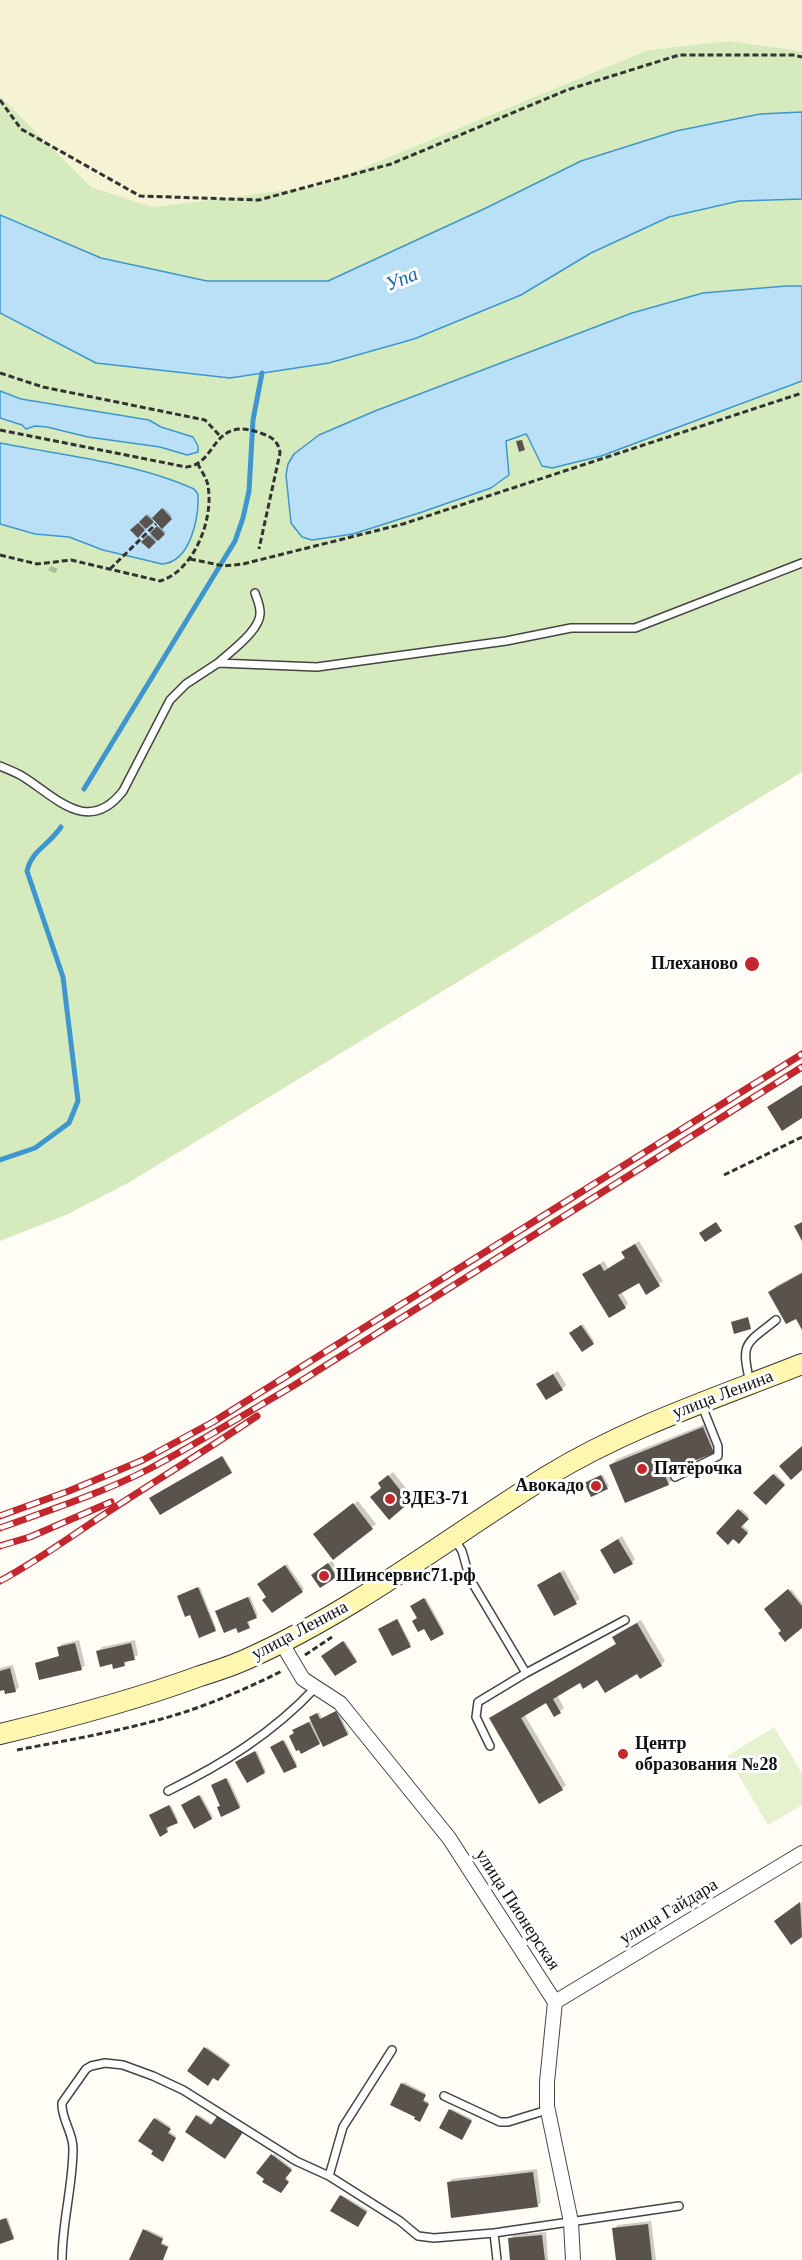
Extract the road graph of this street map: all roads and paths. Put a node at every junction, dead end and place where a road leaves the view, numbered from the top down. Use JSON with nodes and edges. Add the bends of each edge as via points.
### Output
{"nodes":[{"id":1,"x":802,"y":57,"type":"edge"},
{"id":2,"x":0,"y":100,"type":"edge"},
{"id":3,"x":0,"y":373,"type":"edge"},
{"id":4,"x":802,"y":393,"type":"edge"},
{"id":5,"x":0,"y":430,"type":"edge"},
{"id":6,"x":221,"y":437,"type":"junction"},
{"id":7,"x":198,"y":464,"type":"junction"},
{"id":8,"x":156,"y":524,"type":"dead end"},
{"id":9,"x":259,"y":549,"type":"dead end"},
{"id":10,"x":0,"y":555,"type":"edge"},
{"id":11,"x":190,"y":559,"type":"junction"},
{"id":12,"x":802,"y":563,"type":"edge"},
{"id":13,"x":110,"y":569,"type":"junction"},
{"id":14,"x":255,"y":593,"type":"dead end"},
{"id":15,"x":218,"y":663,"type":"junction"},
{"id":16,"x":0,"y":766,"type":"edge"},
{"id":17,"x":802,"y":1137,"type":"edge"},
{"id":18,"x":724,"y":1175,"type":"dead end"},
{"id":19,"x":776,"y":1320,"type":"dead end"},
{"id":20,"x":802,"y":1364,"type":"edge"},
{"id":21,"x":751,"y":1384,"type":"junction"},
{"id":22,"x":702,"y":1403,"type":"junction"},
{"id":23,"x":675,"y":1477,"type":"dead end"},
{"id":24,"x":453,"y":1537,"type":"junction"},
{"id":25,"x":625,"y":1620,"type":"dead end"},
{"id":26,"x":281,"y":1642,"type":"junction"},
{"id":27,"x":526,"y":1673,"type":"junction"},
{"id":28,"x":315,"y":1688,"type":"junction"},
{"id":29,"x":0,"y":1734,"type":"edge"},
{"id":30,"x":490,"y":1746,"type":"dead end"},
{"id":31,"x":168,"y":1791,"type":"dead end"},
{"id":32,"x":802,"y":1853,"type":"edge"},
{"id":33,"x":555,"y":2002,"type":"junction"},
{"id":34,"x":392,"y":2050,"type":"dead end"},
{"id":35,"x":444,"y":2096,"type":"dead end"},
{"id":36,"x":547,"y":2110,"type":"junction"},
{"id":37,"x":329,"y":2176,"type":"junction"},
{"id":38,"x":679,"y":2206,"type":"dead end"},
{"id":39,"x":571,"y":2222,"type":"junction"},
{"id":40,"x":494,"y":2233,"type":"junction"},
{"id":41,"x":62,"y":2260,"type":"edge"},
{"id":42,"x":497,"y":2260,"type":"edge"},
{"id":43,"x":573,"y":2260,"type":"edge"}],
"edges":[{"from":1,"to":2,"type":"path","via":[[679,55],[567,90],[391,164],[259,201],[140,196],[21,129]]},
{"from":3,"to":6,"type":"path","via":[[43,387],[205,420]]},
{"from":4,"to":11,"type":"path","via":[[403,524],[243,564],[224,566]]},
{"from":5,"to":7,"type":"path","via":[[186,467]]},
{"from":6,"to":7,"type":"path"},
{"from":6,"to":9,"type":"path","via":[[233,430],[250,430],[270,436],[279,447],[280,459]]},
{"from":7,"to":11,"type":"path","via":[[208,482],[208,502],[204,528]]},
{"from":8,"to":13,"type":"path"},
{"from":10,"to":13,"type":"path","via":[[37,564],[71,560]]},
{"from":11,"to":13,"type":"path","via":[[180,571],[160,581]]},
{"from":12,"to":15,"type":"lane","via":[[635,628],[571,628],[317,667]]},
{"from":14,"to":15,"type":"lane","via":[[261,614],[257,624]]},
{"from":15,"to":16,"type":"lane","via":[[170,700],[123,791],[100,811],[78,811]]},
{"from":17,"to":18,"type":"path"},
{"from":19,"to":21,"type":"lane","via":[[748,1342],[744,1358]]},
{"from":20,"to":21,"type":"main road","name":"улица Ленина"},
{"from":21,"to":22,"type":"main road","name":"улица Ленина"},
{"from":22,"to":23,"type":"lane","via":[[718,1456]]},
{"from":22,"to":24,"type":"main road","name":"улица Ленина","via":[[591,1452]]},
{"from":24,"to":26,"type":"main road","name":"улица Ленина","via":[[360,1598]]},
{"from":24,"to":27,"type":"lane","via":[[462,1551],[470,1579]]},
{"from":25,"to":27,"type":"lane"},
{"from":26,"to":28,"type":"street","name":"улица Пионерская","via":[[297,1672]]},
{"from":26,"to":29,"type":"main road","name":"улица Ленина","via":[[246,1660],[172,1687]]},
{"from":27,"to":30,"type":"lane","via":[[478,1702],[476,1717]]},
{"from":28,"to":31,"type":"lane","via":[[261,1737]]},
{"from":28,"to":33,"type":"street","name":"улица Пионерская","via":[[340,1703],[449,1838]]},
{"from":32,"to":33,"type":"street","name":"улица Гайдара"},
{"from":33,"to":36,"type":"street"},
{"from":34,"to":37,"type":"lane","via":[[343,2127]]},
{"from":35,"to":36,"type":"lane","via":[[500,2122]]},
{"from":36,"to":39,"type":"street"},
{"from":37,"to":40,"type":"lane","via":[[418,2236]]},
{"from":37,"to":41,"type":"lane","via":[[296,2162],[183,2090],[123,2065],[96,2064],[86,2069],[62,2103],[73,2147]]},
{"from":38,"to":39,"type":"lane"},
{"from":39,"to":40,"type":"lane"},
{"from":39,"to":43,"type":"street"},
{"from":40,"to":42,"type":"lane"}]}
